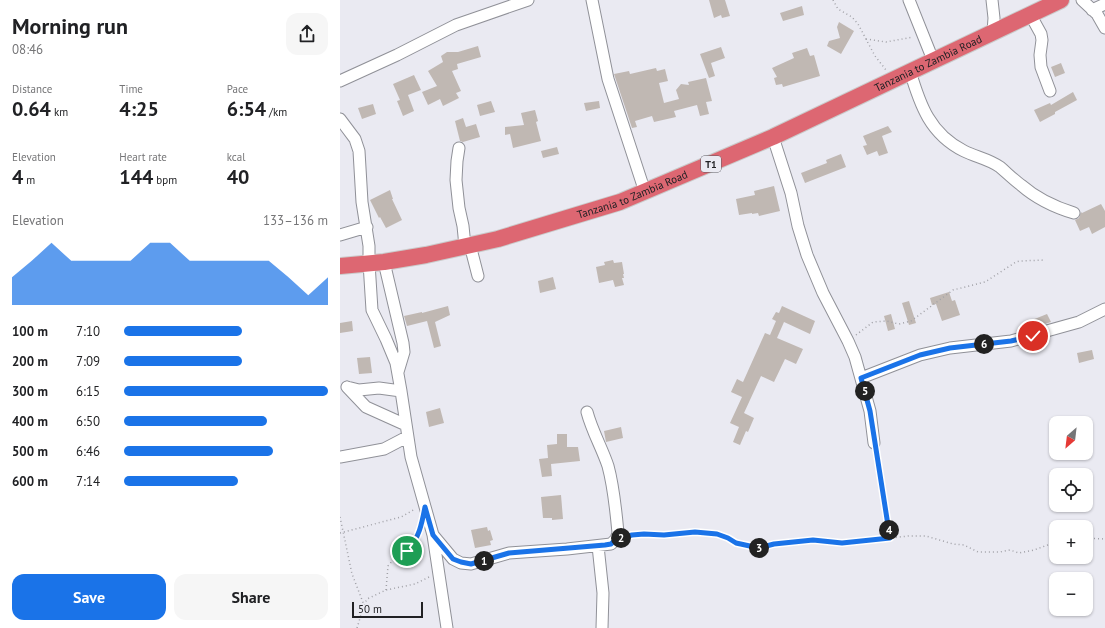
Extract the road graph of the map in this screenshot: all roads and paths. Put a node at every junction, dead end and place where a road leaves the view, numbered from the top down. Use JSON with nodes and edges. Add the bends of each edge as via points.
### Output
{"nodes":[{"id":1,"x":528,"y":0,"type":"edge"},
{"id":2,"x":592,"y":0,"type":"edge"},
{"id":3,"x":833,"y":0,"type":"edge"},
{"id":4,"x":909,"y":0,"type":"edge"},
{"id":5,"x":992,"y":0,"type":"edge"},
{"id":6,"x":1061,"y":0,"type":"edge"},
{"id":7,"x":1082,"y":0,"type":"edge"},
{"id":8,"x":1105,"y":4,"type":"edge"},
{"id":9,"x":1092,"y":10,"type":"junction"},
{"id":10,"x":1030,"y":14,"type":"junction"},
{"id":11,"x":1105,"y":28,"type":"edge"},
{"id":12,"x":992,"y":32,"type":"junction"},
{"id":13,"x":922,"y":34,"type":"junction"},
{"id":14,"x":866,"y":40,"type":"junction"},
{"id":15,"x":933,"y":60,"type":"junction"},
{"id":16,"x":910,"y":71,"type":"junction"},
{"id":17,"x":894,"y":79,"type":"junction"},
{"id":18,"x":340,"y":81,"type":"edge"},
{"id":19,"x":1050,"y":91,"type":"dead end"},
{"id":20,"x":340,"y":119,"type":"edge"},
{"id":21,"x":774,"y":137,"type":"junction"},
{"id":22,"x":459,"y":148,"type":"dead end"},
{"id":23,"x":645,"y":192,"type":"junction"},
{"id":24,"x":1074,"y":213,"type":"dead end"},
{"id":25,"x":367,"y":228,"type":"junction"},
{"id":26,"x":340,"y":235,"type":"edge"},
{"id":27,"x":467,"y":246,"type":"junction"},
{"id":28,"x":1045,"y":260,"type":"dead end"},
{"id":29,"x":376,"y":262,"type":"junction"},
{"id":30,"x":340,"y":266,"type":"edge"},
{"id":31,"x":478,"y":276,"type":"dead end"},
{"id":32,"x":1105,"y":309,"type":"edge"},
{"id":33,"x":848,"y":341,"type":"junction"},
{"id":34,"x":398,"y":373,"type":"junction"},
{"id":35,"x":861,"y":378,"type":"junction"},
{"id":36,"x":343,"y":386,"type":"edge"},
{"id":37,"x":401,"y":391,"type":"junction"},
{"id":38,"x":587,"y":412,"type":"dead end"},
{"id":39,"x":406,"y":425,"type":"junction"},
{"id":40,"x":407,"y":437,"type":"junction"},
{"id":41,"x":874,"y":443,"type":"joint"},
{"id":42,"x":340,"y":457,"type":"edge"},
{"id":43,"x":424,"y":504,"type":"junction"},
{"id":44,"x":340,"y":518,"type":"edge"},
{"id":45,"x":343,"y":532,"type":"junction"},
{"id":46,"x":340,"y":533,"type":"edge"},
{"id":47,"x":433,"y":535,"type":"junction"},
{"id":48,"x":890,"y":538,"type":"junction"},
{"id":49,"x":1093,"y":538,"type":"edge"},
{"id":50,"x":616,"y":539,"type":"junction"},
{"id":51,"x":1105,"y":539,"type":"edge"},
{"id":52,"x":1049,"y":545,"type":"edge"},
{"id":53,"x":598,"y":546,"type":"junction"},
{"id":54,"x":438,"y":570,"type":"junction"},
{"id":55,"x":386,"y":590,"type":"junction"},
{"id":56,"x":364,"y":605,"type":"junction"},
{"id":57,"x":357,"y":628,"type":"edge"},
{"id":58,"x":447,"y":628,"type":"edge"},
{"id":59,"x":602,"y":628,"type":"edge"}],
"edges":[{"from":1,"to":18,"type":"street","via":[[456,25]]},
{"from":2,"to":23,"type":"street","via":[[608,79]]},
{"from":3,"to":14,"type":"path","via":[[838,9],[858,24]]},
{"from":4,"to":13,"type":"street"},
{"from":5,"to":12,"type":"street"},
{"from":6,"to":10,"type":"highway","name":"Tanzania to Zambia Road","number":"T1"},
{"from":7,"to":9,"type":"street"},
{"from":8,"to":9,"type":"street"},
{"from":9,"to":11,"type":"street"},
{"from":10,"to":12,"type":"highway","name":"Tanzania to Zambia Road","number":"T1"},
{"from":10,"to":19,"type":"street","via":[[1041,34],[1041,67]]},
{"from":12,"to":15,"type":"highway","name":"Tanzania to Zambia Road","number":"T1"},
{"from":13,"to":14,"type":"path","via":[[886,42]]},
{"from":13,"to":15,"type":"street"},
{"from":14,"to":17,"type":"path"},
{"from":15,"to":16,"type":"highway","name":"Tanzania to Zambia Road","number":"T1"},
{"from":16,"to":17,"type":"highway","name":"Tanzania to Zambia Road","number":"T1"},
{"from":16,"to":24,"type":"street","via":[[926,116],[948,142],[1000,167],[1021,186],[1048,204]]},
{"from":17,"to":21,"type":"highway","name":"Tanzania to Zambia Road","number":"T1"},
{"from":20,"to":25,"type":"street","via":[[358,145],[362,202]]},
{"from":21,"to":23,"type":"highway","name":"Tanzania to Zambia Road","number":"T1"},
{"from":21,"to":33,"type":"street","via":[[807,255]]},
{"from":22,"to":27,"type":"street","via":[[456,180]]},
{"from":23,"to":27,"type":"highway","name":"Tanzania to Zambia Road","number":"T1","via":[[559,221]]},
{"from":25,"to":26,"type":"street"},
{"from":25,"to":29,"type":"street"},
{"from":27,"to":29,"type":"highway","name":"Tanzania to Zambia Road","number":"T1"},
{"from":27,"to":31,"type":"street"},
{"from":28,"to":33,"type":"path","via":[[1020,260],[985,282],[953,290],[911,320],[899,324],[873,322]]},
{"from":29,"to":30,"type":"highway","name":"Tanzania to Zambia Road","number":"T1"},
{"from":29,"to":34,"type":"street","via":[[403,343],[404,352]]},
{"from":29,"to":34,"type":"street","via":[[372,310]]},
{"from":32,"to":35,"type":"street","via":[[1079,322],[1011,341],[950,348],[920,355]]},
{"from":33,"to":35,"type":"street"},
{"from":34,"to":37,"type":"street"},
{"from":35,"to":41,"type":"street","via":[[870,411]]},
{"from":36,"to":37,"type":"street","via":[[359,390],[384,388]]},
{"from":36,"to":39,"type":"street","via":[[366,407]]},
{"from":37,"to":39,"type":"street"},
{"from":38,"to":50,"type":"street","via":[[609,472],[618,533]]},
{"from":39,"to":40,"type":"street"},
{"from":40,"to":42,"type":"street","via":[[384,449]]},
{"from":40,"to":43,"type":"street"},
{"from":41,"to":48,"type":"path"},
{"from":43,"to":45,"type":"path","via":[[401,516]]},
{"from":43,"to":47,"type":"street"},
{"from":43,"to":55,"type":"path","via":[[421,528],[413,545],[388,566]]},
{"from":44,"to":45,"type":"path"},
{"from":45,"to":46,"type":"path"},
{"from":45,"to":56,"type":"path","via":[[352,574]]},
{"from":47,"to":53,"type":"street","via":[[453,559],[471,564],[509,553]]},
{"from":47,"to":54,"type":"street"},
{"from":48,"to":50,"type":"path","via":[[842,543],[813,540],[759,548],[705,532],[638,534]]},
{"from":48,"to":52,"type":"path","via":[[926,536],[967,546],[978,552],[1010,550],[1019,553]]},
{"from":49,"to":51,"type":"path"},
{"from":50,"to":53,"type":"street","via":[[611,544]]},
{"from":53,"to":59,"type":"street","via":[[603,593]]},
{"from":54,"to":55,"type":"path","via":[[415,584]]},
{"from":54,"to":58,"type":"street"},
{"from":55,"to":56,"type":"path","via":[[367,599]]},
{"from":56,"to":57,"type":"path"}]}
